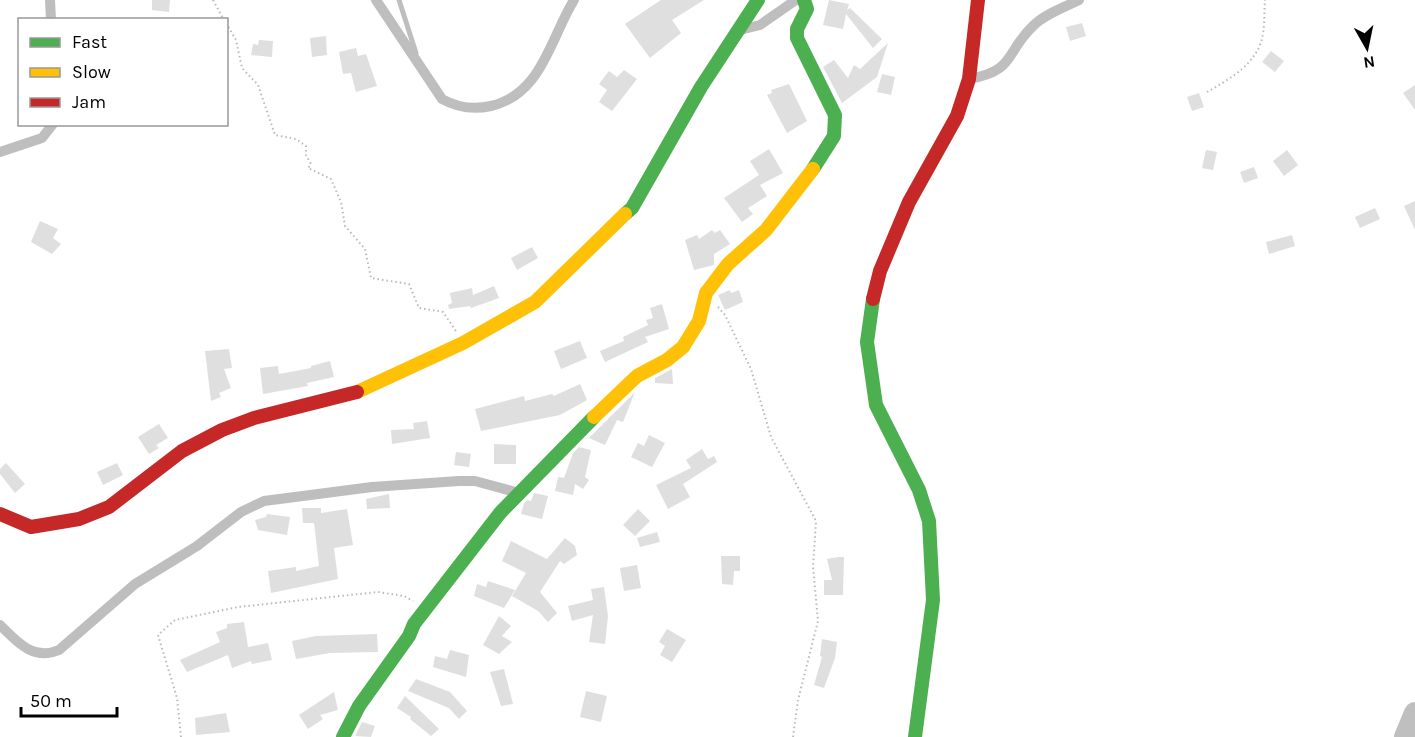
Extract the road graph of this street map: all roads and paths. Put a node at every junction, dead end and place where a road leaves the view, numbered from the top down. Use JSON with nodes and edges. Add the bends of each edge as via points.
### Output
{"nodes":[{"id":1,"x":50,"y":0,"type":"edge"},
{"id":2,"x":213,"y":0,"type":"edge"},
{"id":3,"x":376,"y":0,"type":"edge"},
{"id":4,"x":399,"y":0,"type":"edge"},
{"id":5,"x":574,"y":0,"type":"edge"},
{"id":6,"x":758,"y":0,"type":"edge"},
{"id":7,"x":796,"y":0,"type":"edge"},
{"id":8,"x":804,"y":0,"type":"edge"},
{"id":9,"x":978,"y":0,"type":"edge"},
{"id":10,"x":1078,"y":0,"type":"edge"},
{"id":11,"x":1265,"y":0,"type":"edge"},
{"id":12,"x":51,"y":18,"type":"edge"},
{"id":13,"x":223,"y":18,"type":"edge"},
{"id":14,"x":228,"y":26,"type":"edge"},
{"id":15,"x":735,"y":32,"type":"junction"},
{"id":16,"x":418,"y":61,"type":"junction"},
{"id":17,"x":969,"y":79,"type":"junction"},
{"id":18,"x":1207,"y":92,"type":"dead end"},
{"id":19,"x":51,"y":126,"type":"edge"},
{"id":20,"x":0,"y":152,"type":"edge"},
{"id":21,"x":706,"y":293,"type":"junction"},
{"id":22,"x":463,"y":343,"type":"junction"},
{"id":23,"x":519,"y":493,"type":"junction"},
{"id":24,"x":0,"y":514,"type":"edge"},
{"id":25,"x":426,"y":608,"type":"junction"},
{"id":26,"x":0,"y":625,"type":"edge"},
{"id":27,"x":181,"y":737,"type":"edge"},
{"id":28,"x":343,"y":737,"type":"edge"},
{"id":29,"x":793,"y":737,"type":"edge"},
{"id":30,"x":915,"y":737,"type":"edge"}],
"edges":[{"from":1,"to":12,"type":"street"},
{"from":2,"to":13,"type":"path"},
{"from":3,"to":16,"type":"street"},
{"from":4,"to":16,"type":"lane"},
{"from":5,"to":16,"type":"street","via":[[538,72],[524,90],[506,103],[455,107],[442,99]]},
{"from":6,"to":15,"type":"main road"},
{"from":7,"to":15,"type":"street","via":[[760,25]]},
{"from":8,"to":21,"type":"main road","via":[[807,9],[797,38],[835,115],[834,136],[766,230],[728,264]]},
{"from":9,"to":17,"type":"main road"},
{"from":10,"to":17,"type":"street","via":[[1035,24],[997,72]]},
{"from":11,"to":18,"type":"path","via":[[1263,35],[1255,56],[1238,73]]},
{"from":14,"to":22,"type":"path","via":[[236,40],[242,68],[258,85],[275,135],[296,139],[306,146],[311,164],[308,168],[331,179],[345,226],[364,249],[371,278],[409,285],[419,308],[443,312]]},
{"from":15,"to":22,"type":"main road","via":[[632,208],[535,302]]},
{"from":17,"to":30,"type":"main road","via":[[957,116],[909,202],[880,272],[870,309],[867,342],[876,405],[919,490],[929,521],[933,600]]},
{"from":19,"to":20,"type":"street","via":[[42,138]]},
{"from":21,"to":23,"type":"main road","via":[[699,321],[679,351],[637,376]]},
{"from":21,"to":29,"type":"path","via":[[725,315],[739,342],[771,437],[816,521],[813,567],[818,621]]},
{"from":22,"to":24,"type":"main road","via":[[353,394],[254,418],[222,430],[182,451],[109,507],[79,519],[31,526]]},
{"from":23,"to":25,"type":"main road"},
{"from":23,"to":26,"type":"street","via":[[475,481],[459,481],[270,499],[244,510],[197,546],[135,584],[59,650],[32,652]]},
{"from":25,"to":27,"type":"path","via":[[404,596],[378,592],[238,607],[175,620],[158,635],[177,698]]},
{"from":25,"to":28,"type":"main road","via":[[359,706]]}]}
